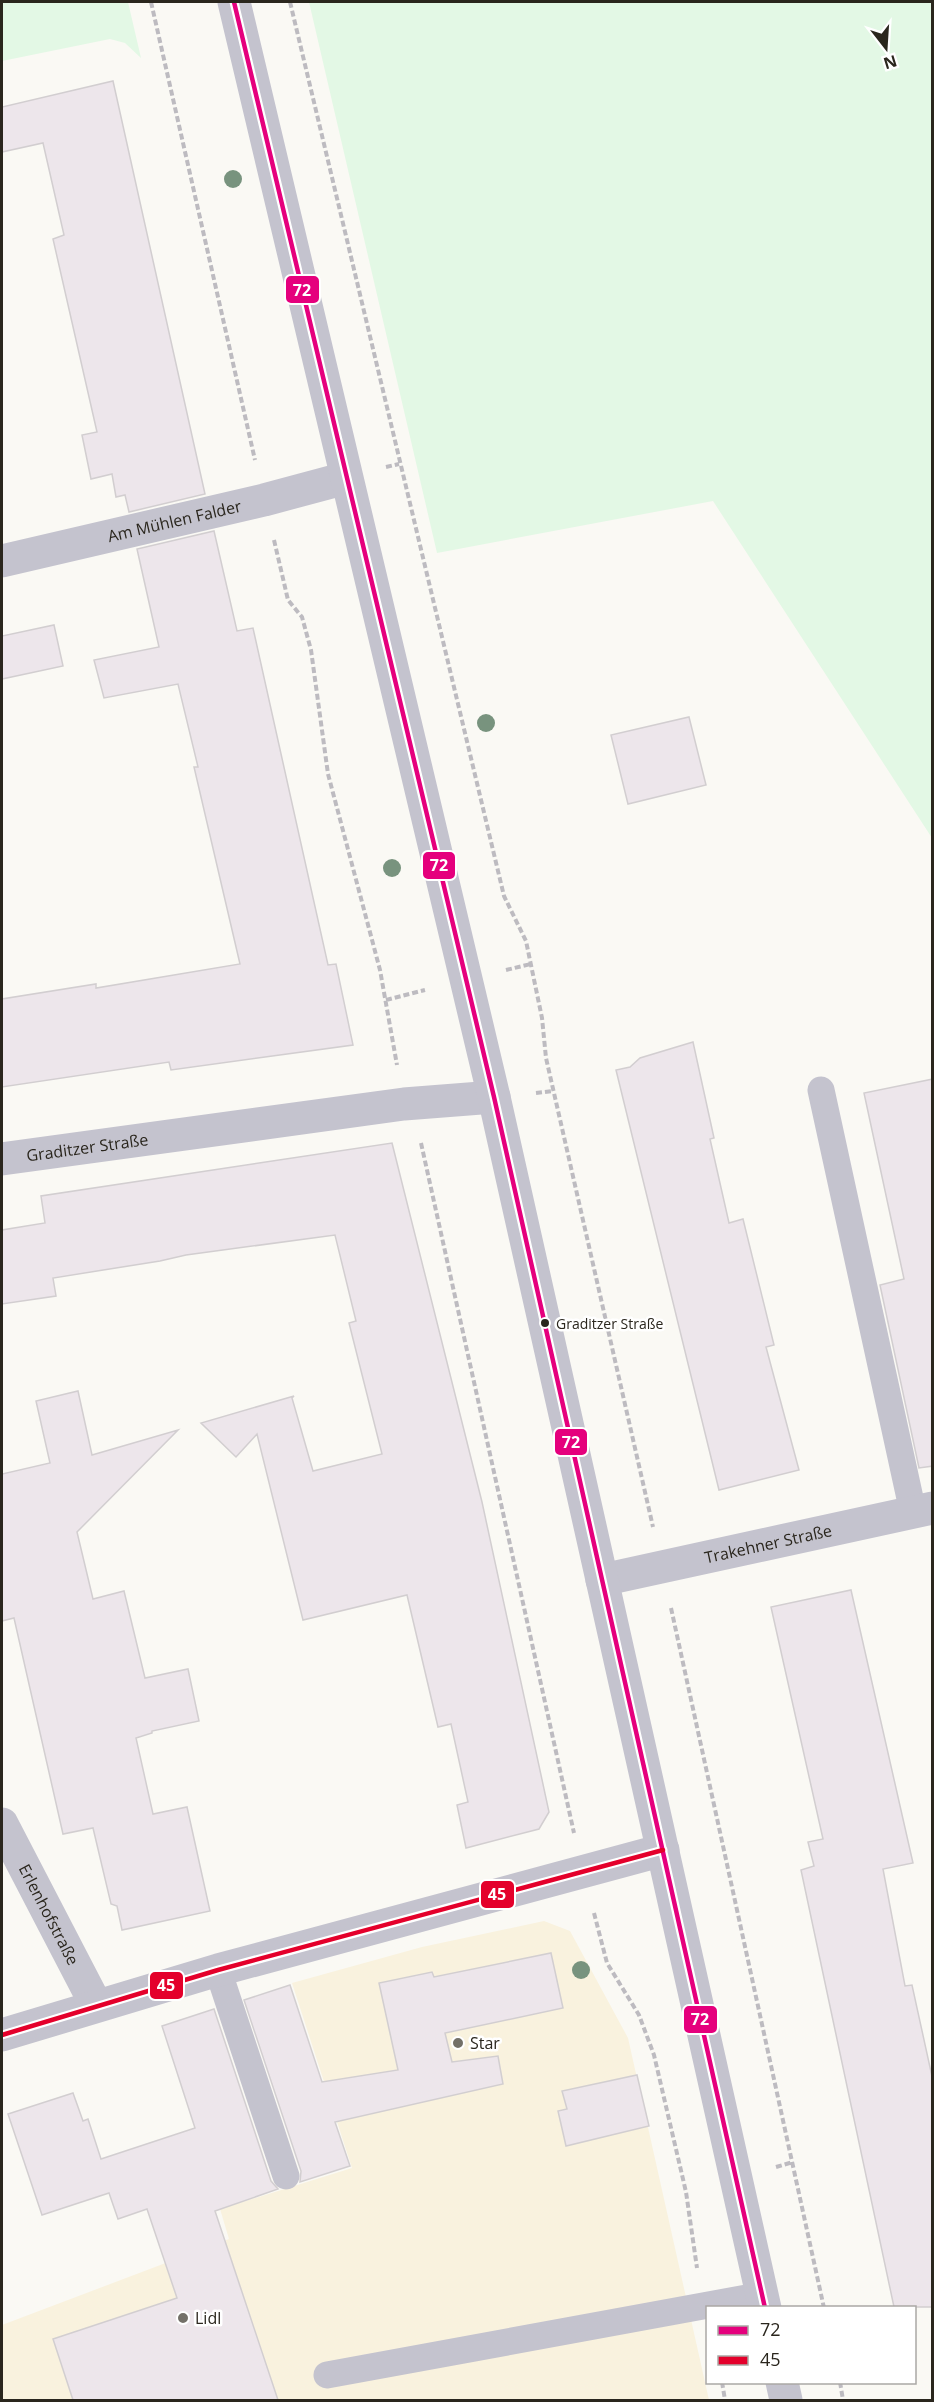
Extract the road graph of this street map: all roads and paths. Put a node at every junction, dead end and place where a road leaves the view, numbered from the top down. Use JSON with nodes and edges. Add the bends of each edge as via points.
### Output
{"nodes":[{"id":1,"x":151,"y":2,"type":"edge"},
{"id":2,"x":234,"y":2,"type":"edge"},
{"id":3,"x":290,"y":2,"type":"edge"},
{"id":4,"x":346,"y":478,"type":"junction"},
{"id":5,"x":264,"y":500,"type":"junction"},
{"id":6,"x":2,"y":561,"type":"edge"},
{"id":7,"x":821,"y":1090,"type":"dead end"},
{"id":8,"x":495,"y":1096,"type":"junction"},
{"id":9,"x":404,"y":1104,"type":"junction"},
{"id":10,"x":2,"y":1159,"type":"edge"},
{"id":11,"x":923,"y":1510,"type":"edge"},
{"id":12,"x":662,"y":1569,"type":"junction"},
{"id":13,"x":602,"y":1580,"type":"junction"},
{"id":14,"x":2,"y":1824,"type":"edge"},
{"id":15,"x":663,"y":1850,"type":"junction"},
{"id":16,"x":583,"y":1871,"type":"junction"},
{"id":17,"x":218,"y":1970,"type":"junction"},
{"id":18,"x":96,"y":2005,"type":"junction"},
{"id":19,"x":2,"y":2035,"type":"edge"},
{"id":20,"x":286,"y":2176,"type":"dead end"},
{"id":21,"x":764,"y":2301,"type":"edge"},
{"id":22,"x":705,"y":2305,"type":"junction"},
{"id":23,"x":824,"y":2306,"type":"edge"},
{"id":24,"x":327,"y":2375,"type":"dead end"},
{"id":25,"x":722,"y":2384,"type":"edge"},
{"id":26,"x":782,"y":2384,"type":"edge"},
{"id":27,"x":840,"y":2384,"type":"edge"},
{"id":28,"x":725,"y":2400,"type":"edge"},
{"id":29,"x":786,"y":2400,"type":"edge"},
{"id":30,"x":843,"y":2400,"type":"edge"}],
"edges":[{"from":1,"to":5,"type":"path"},
{"from":2,"to":4,"type":"street"},
{"from":3,"to":12,"type":"path","via":[[504,896],[526,941],[546,1058]]},
{"from":4,"to":5,"type":"street","name":"Am Mühlen Falder"},
{"from":4,"to":8,"type":"street"},
{"from":5,"to":6,"type":"street","name":"Am Mühlen Falder"},
{"from":5,"to":9,"type":"path","via":[[288,600],[302,617],[311,650],[328,774],[380,970]]},
{"from":7,"to":11,"type":"lane"},
{"from":8,"to":9,"type":"street","name":"Graditzer Straße"},
{"from":8,"to":13,"type":"street"},
{"from":9,"to":10,"type":"street","name":"Graditzer Straße"},
{"from":9,"to":16,"type":"path","via":[[419,1135]]},
{"from":11,"to":12,"type":"street","name":"Trakehner Straße"},
{"from":12,"to":13,"type":"street","name":"Trakehner Straße"},
{"from":12,"to":23,"type":"path"},
{"from":13,"to":15,"type":"street"},
{"from":14,"to":18,"type":"street","name":"Erlenhofstraße"},
{"from":15,"to":16,"type":"street"},
{"from":15,"to":21,"type":"street"},
{"from":16,"to":17,"type":"street"},
{"from":16,"to":22,"type":"path","via":[[607,1963],[639,2015],[654,2055],[686,2192]]},
{"from":17,"to":18,"type":"street"},
{"from":17,"to":20,"type":"lane"},
{"from":18,"to":19,"type":"street"},
{"from":21,"to":22,"type":"lane"},
{"from":22,"to":24,"type":"lane"},
{"from":25,"to":28,"type":"path"},
{"from":26,"to":29,"type":"street"},
{"from":27,"to":30,"type":"path"}]}
